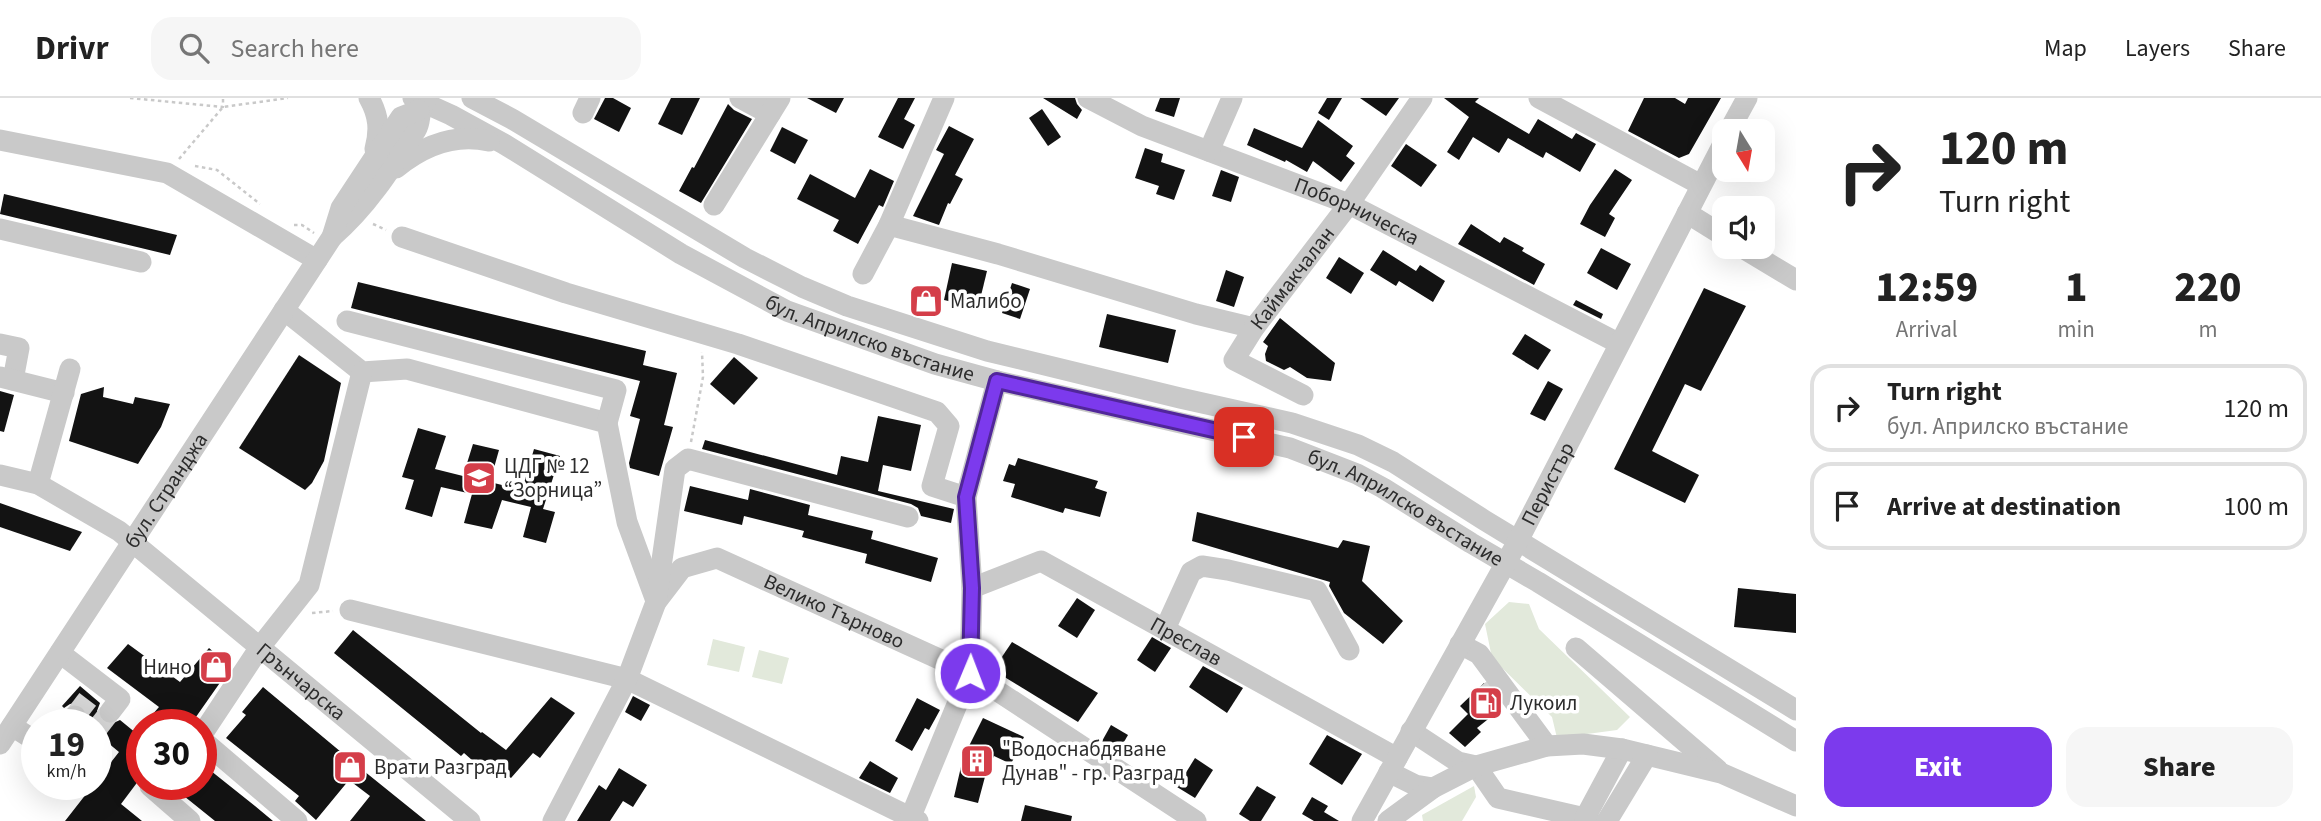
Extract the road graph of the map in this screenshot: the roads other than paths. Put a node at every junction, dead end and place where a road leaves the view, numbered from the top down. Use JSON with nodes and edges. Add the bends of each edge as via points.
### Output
{"nodes":[{"id":1,"x":369,"y":98,"type":"edge"},
{"id":2,"x":472,"y":98,"type":"edge"},
{"id":3,"x":494,"y":98,"type":"edge"},
{"id":4,"x":740,"y":98,"type":"edge"},
{"id":5,"x":944,"y":98,"type":"edge"},
{"id":6,"x":1088,"y":98,"type":"edge"},
{"id":7,"x":1232,"y":98,"type":"edge"},
{"id":8,"x":1422,"y":98,"type":"edge"},
{"id":9,"x":1539,"y":98,"type":"edge"},
{"id":10,"x":1746,"y":98,"type":"edge"},
{"id":11,"x":421,"y":102,"type":"edge"},
{"id":12,"x":773,"y":103,"type":"edge"},
{"id":13,"x":512,"y":119,"type":"junction"},
{"id":14,"x":1735,"y":119,"type":"edge"},
{"id":15,"x":0,"y":140,"type":"edge"},
{"id":16,"x":504,"y":144,"type":"junction"},
{"id":17,"x":1209,"y":151,"type":"junction"},
{"id":18,"x":372,"y":159,"type":"junction"},
{"id":19,"x":1712,"y":164,"type":"edge"},
{"id":20,"x":382,"y":181,"type":"junction"},
{"id":21,"x":1701,"y":185,"type":"junction"},
{"id":22,"x":1349,"y":204,"type":"junction"},
{"id":23,"x":714,"y":205,"type":"dead end"},
{"id":24,"x":1687,"y":213,"type":"junction"},
{"id":25,"x":889,"y":225,"type":"junction"},
{"id":26,"x":0,"y":229,"type":"edge"},
{"id":27,"x":1712,"y":229,"type":"edge"},
{"id":28,"x":324,"y":236,"type":"junction"},
{"id":29,"x":402,"y":237,"type":"road end"},
{"id":30,"x":1760,"y":259,"type":"edge"},
{"id":31,"x":317,"y":260,"type":"junction"},
{"id":32,"x":141,"y":262,"type":"dead end"},
{"id":33,"x":863,"y":274,"type":"dead end"},
{"id":34,"x":1796,"y":281,"type":"edge"},
{"id":35,"x":284,"y":310,"type":"junction"},
{"id":36,"x":347,"y":321,"type":"dead end"},
{"id":37,"x":1254,"y":328,"type":"junction"},
{"id":38,"x":0,"y":344,"type":"edge"},
{"id":39,"x":1618,"y":344,"type":"junction"},
{"id":40,"x":71,"y":369,"type":"dead end"},
{"id":41,"x":362,"y":372,"type":"junction"},
{"id":42,"x":7,"y":378,"type":"edge"},
{"id":43,"x":997,"y":381,"type":"junction"},
{"id":44,"x":64,"y":393,"type":"junction"},
{"id":45,"x":1303,"y":395,"type":"dead end"},
{"id":46,"x":607,"y":423,"type":"junction"},
{"id":47,"x":0,"y":475,"type":"edge"},
{"id":48,"x":38,"y":484,"type":"junction"},
{"id":49,"x":966,"y":497,"type":"junction"},
{"id":50,"x":908,"y":517,"type":"dead end"},
{"id":51,"x":133,"y":541,"type":"junction"},
{"id":52,"x":1518,"y":541,"type":"junction"},
{"id":53,"x":1505,"y":564,"type":"junction"},
{"id":54,"x":972,"y":588,"type":"junction"},
{"id":55,"x":656,"y":602,"type":"junction"},
{"id":56,"x":349,"y":610,"type":"road end"},
{"id":57,"x":1165,"y":629,"type":"junction"},
{"id":58,"x":260,"y":647,"type":"junction"},
{"id":59,"x":1576,"y":648,"type":"dead end"},
{"id":60,"x":1457,"y":649,"type":"junction"},
{"id":61,"x":1349,"y":650,"type":"dead end"},
{"id":62,"x":60,"y":653,"type":"junction"},
{"id":63,"x":970,"y":673,"type":"junction"},
{"id":64,"x":627,"y":679,"type":"junction"},
{"id":65,"x":1486,"y":682,"type":"tunnel mouth"},
{"id":66,"x":1504,"y":706,"type":"tunnel mouth"},
{"id":67,"x":112,"y":709,"type":"edge"},
{"id":68,"x":1796,"y":710,"type":"edge"},
{"id":69,"x":217,"y":713,"type":"edge"},
{"id":70,"x":12,"y":726,"type":"junction"},
{"id":71,"x":1411,"y":731,"type":"junction"},
{"id":72,"x":21,"y":732,"type":"edge"},
{"id":73,"x":1796,"y":741,"type":"edge"},
{"id":74,"x":0,"y":744,"type":"edge"},
{"id":75,"x":1547,"y":746,"type":"junction"},
{"id":76,"x":1622,"y":749,"type":"junction"},
{"id":77,"x":1526,"y":750,"type":"junction"},
{"id":78,"x":217,"y":751,"type":"edge"},
{"id":79,"x":1647,"y":755,"type":"junction"},
{"id":80,"x":1393,"y":765,"type":"junction"},
{"id":81,"x":1476,"y":766,"type":"junction"},
{"id":82,"x":1721,"y":773,"type":"junction"},
{"id":83,"x":1433,"y":788,"type":"junction"},
{"id":84,"x":166,"y":800,"type":"edge"},
{"id":85,"x":1796,"y":806,"type":"edge"},
{"id":86,"x":444,"y":813,"type":"edge"},
{"id":87,"x":1587,"y":819,"type":"edge"},
{"id":88,"x":913,"y":820,"type":"edge"},
{"id":89,"x":190,"y":821,"type":"edge"},
{"id":90,"x":297,"y":821,"type":"edge"},
{"id":91,"x":470,"y":821,"type":"edge"},
{"id":92,"x":553,"y":821,"type":"edge"},
{"id":93,"x":1196,"y":821,"type":"edge"},
{"id":94,"x":1362,"y":821,"type":"edge"},
{"id":95,"x":1388,"y":821,"type":"edge"},
{"id":96,"x":1607,"y":821,"type":"edge"}],
"edges":[{"from":1,"to":18,"type":"street","via":[[379,121]]},
{"from":2,"to":13,"type":"street","name":"бул. Априлско въстание"},
{"from":3,"to":13,"type":"street"},
{"from":4,"to":12,"type":"street"},
{"from":5,"to":25,"type":"street"},
{"from":6,"to":17,"type":"street","name":"Поборническа","via":[[1142,126]]},
{"from":7,"to":17,"type":"street"},
{"from":8,"to":22,"type":"street","name":"Каймакчалан"},
{"from":9,"to":21,"type":"street"},
{"from":10,"to":14,"type":"street"},
{"from":11,"to":16,"type":"street","name":"бул. Априлско въстание"},
{"from":11,"to":18,"type":"street","name":"бул. Странджа","via":[[401,117]]},
{"from":11,"to":20,"type":"street","name":"бул. Странджа","via":[[418,126]]},
{"from":12,"to":23,"type":"street"},
{"from":13,"to":52,"type":"street","name":"бул. Априлско въстание","via":[[802,287],[987,351],[1358,444]]},
{"from":15,"to":31,"type":"street","via":[[167,173]]},
{"from":16,"to":20,"type":"street","via":[[463,138],[443,141],[407,159]]},
{"from":16,"to":43,"type":"street","name":"бул. Априлско въстание","via":[[681,254],[787,311]]},
{"from":17,"to":22,"type":"street","name":"Поборническа"},
{"from":18,"to":28,"type":"street","name":"бул. Странджа"},
{"from":19,"to":21,"type":"street","name":"Перистър"},
{"from":20,"to":28,"type":"street","name":"бул. Странджа","via":[[356,217]]},
{"from":21,"to":24,"type":"street","name":"Перистър"},
{"from":22,"to":37,"type":"street","name":"Каймакчалан"},
{"from":22,"to":39,"type":"street","name":"Поборническа"},
{"from":24,"to":27,"type":"street"},
{"from":24,"to":39,"type":"street","name":"Перистър"},
{"from":25,"to":33,"type":"street"},
{"from":25,"to":37,"type":"street"},
{"from":26,"to":32,"type":"street"},
{"from":28,"to":31,"type":"street","name":"бул. Странджа"},
{"from":29,"to":49,"type":"street","via":[[937,412],[949,426],[932,486]]},
{"from":30,"to":34,"type":"street"},
{"from":31,"to":35,"type":"street","name":"бул. Странджа"},
{"from":35,"to":41,"type":"street"},
{"from":35,"to":51,"type":"street","name":"бул. Странджа"},
{"from":36,"to":46,"type":"street","via":[[616,390]]},
{"from":37,"to":45,"type":"street","name":"Каймакчалан","via":[[1234,360]]},
{"from":38,"to":42,"type":"street","via":[[19,348]]},
{"from":39,"to":52,"type":"street","name":"Перистър"},
{"from":40,"to":44,"type":"street"},
{"from":41,"to":46,"type":"street","via":[[407,369]]},
{"from":41,"to":58,"type":"street","via":[[309,585]]},
{"from":42,"to":44,"type":"street"},
{"from":43,"to":49,"type":"street"},
{"from":43,"to":53,"type":"street","name":"бул. Априлско въстание","via":[[1277,445],[1328,461],[1383,488]]},
{"from":44,"to":48,"type":"street"},
{"from":46,"to":55,"type":"street","via":[[627,522]]},
{"from":47,"to":48,"type":"street","name":"Грънчарска"},
{"from":48,"to":51,"type":"street","name":"Грънчарска"},
{"from":49,"to":54,"type":"street"},
{"from":50,"to":55,"type":"street","via":[[682,464]]},
{"from":51,"to":58,"type":"street","name":"Грънчарска"},
{"from":51,"to":62,"type":"street","name":"бул. Странджа"},
{"from":52,"to":53,"type":"street","name":"Перистър"},
{"from":52,"to":68,"type":"street","name":"бул. Априлско въстание"},
{"from":53,"to":60,"type":"street","name":"Перистър"},
{"from":53,"to":73,"type":"street","name":"бул. Априлско въстание"},
{"from":54,"to":57,"type":"street","name":"Преслав","via":[[1041,561]]},
{"from":54,"to":63,"type":"street"},
{"from":55,"to":63,"type":"street","name":"Велико Търново","via":[[682,568],[717,558]]},
{"from":55,"to":64,"type":"street"},
{"from":56,"to":64,"type":"street"},
{"from":57,"to":61,"type":"street","via":[[1191,572],[1202,566],[1317,591]]},
{"from":57,"to":80,"type":"street","name":"Преслав"},
{"from":58,"to":69,"type":"street"},
{"from":58,"to":86,"type":"street","name":"Грънчарска"},
{"from":59,"to":82,"type":"street"},
{"from":60,"to":65,"type":"street"},
{"from":60,"to":71,"type":"street","name":"Перистър"},
{"from":60,"to":75,"type":"street","via":[[1479,654]]},
{"from":62,"to":67,"type":"street","via":[[96,690],[120,699]]},
{"from":62,"to":70,"type":"street","name":"бул. Странджа"},
{"from":63,"to":88,"type":"street"},
{"from":63,"to":93,"type":"street","name":"Велико Търново"},
{"from":64,"to":88,"type":"street"},
{"from":64,"to":92,"type":"street"},
{"from":66,"to":77,"type":"street"},
{"from":70,"to":72,"type":"street"},
{"from":70,"to":74,"type":"street","name":"бул. Странджа"},
{"from":71,"to":80,"type":"street","name":"Перистър"},
{"from":71,"to":81,"type":"street","via":[[1458,762]]},
{"from":75,"to":76,"type":"street"},
{"from":75,"to":77,"type":"street"},
{"from":76,"to":79,"type":"street"},
{"from":76,"to":87,"type":"street"},
{"from":77,"to":81,"type":"street"},
{"from":78,"to":90,"type":"street"},
{"from":79,"to":82,"type":"street"},
{"from":79,"to":96,"type":"street"},
{"from":80,"to":83,"type":"street","name":"Преслав","via":[[1415,785]]},
{"from":80,"to":94,"type":"street","name":"Перистър"},
{"from":81,"to":83,"type":"street"},
{"from":81,"to":87,"type":"street","via":[[1498,798]]},
{"from":82,"to":85,"type":"street"},
{"from":83,"to":95,"type":"street"},
{"from":84,"to":89,"type":"street"},
{"from":86,"to":91,"type":"street","name":"Грънчарска"}]}
